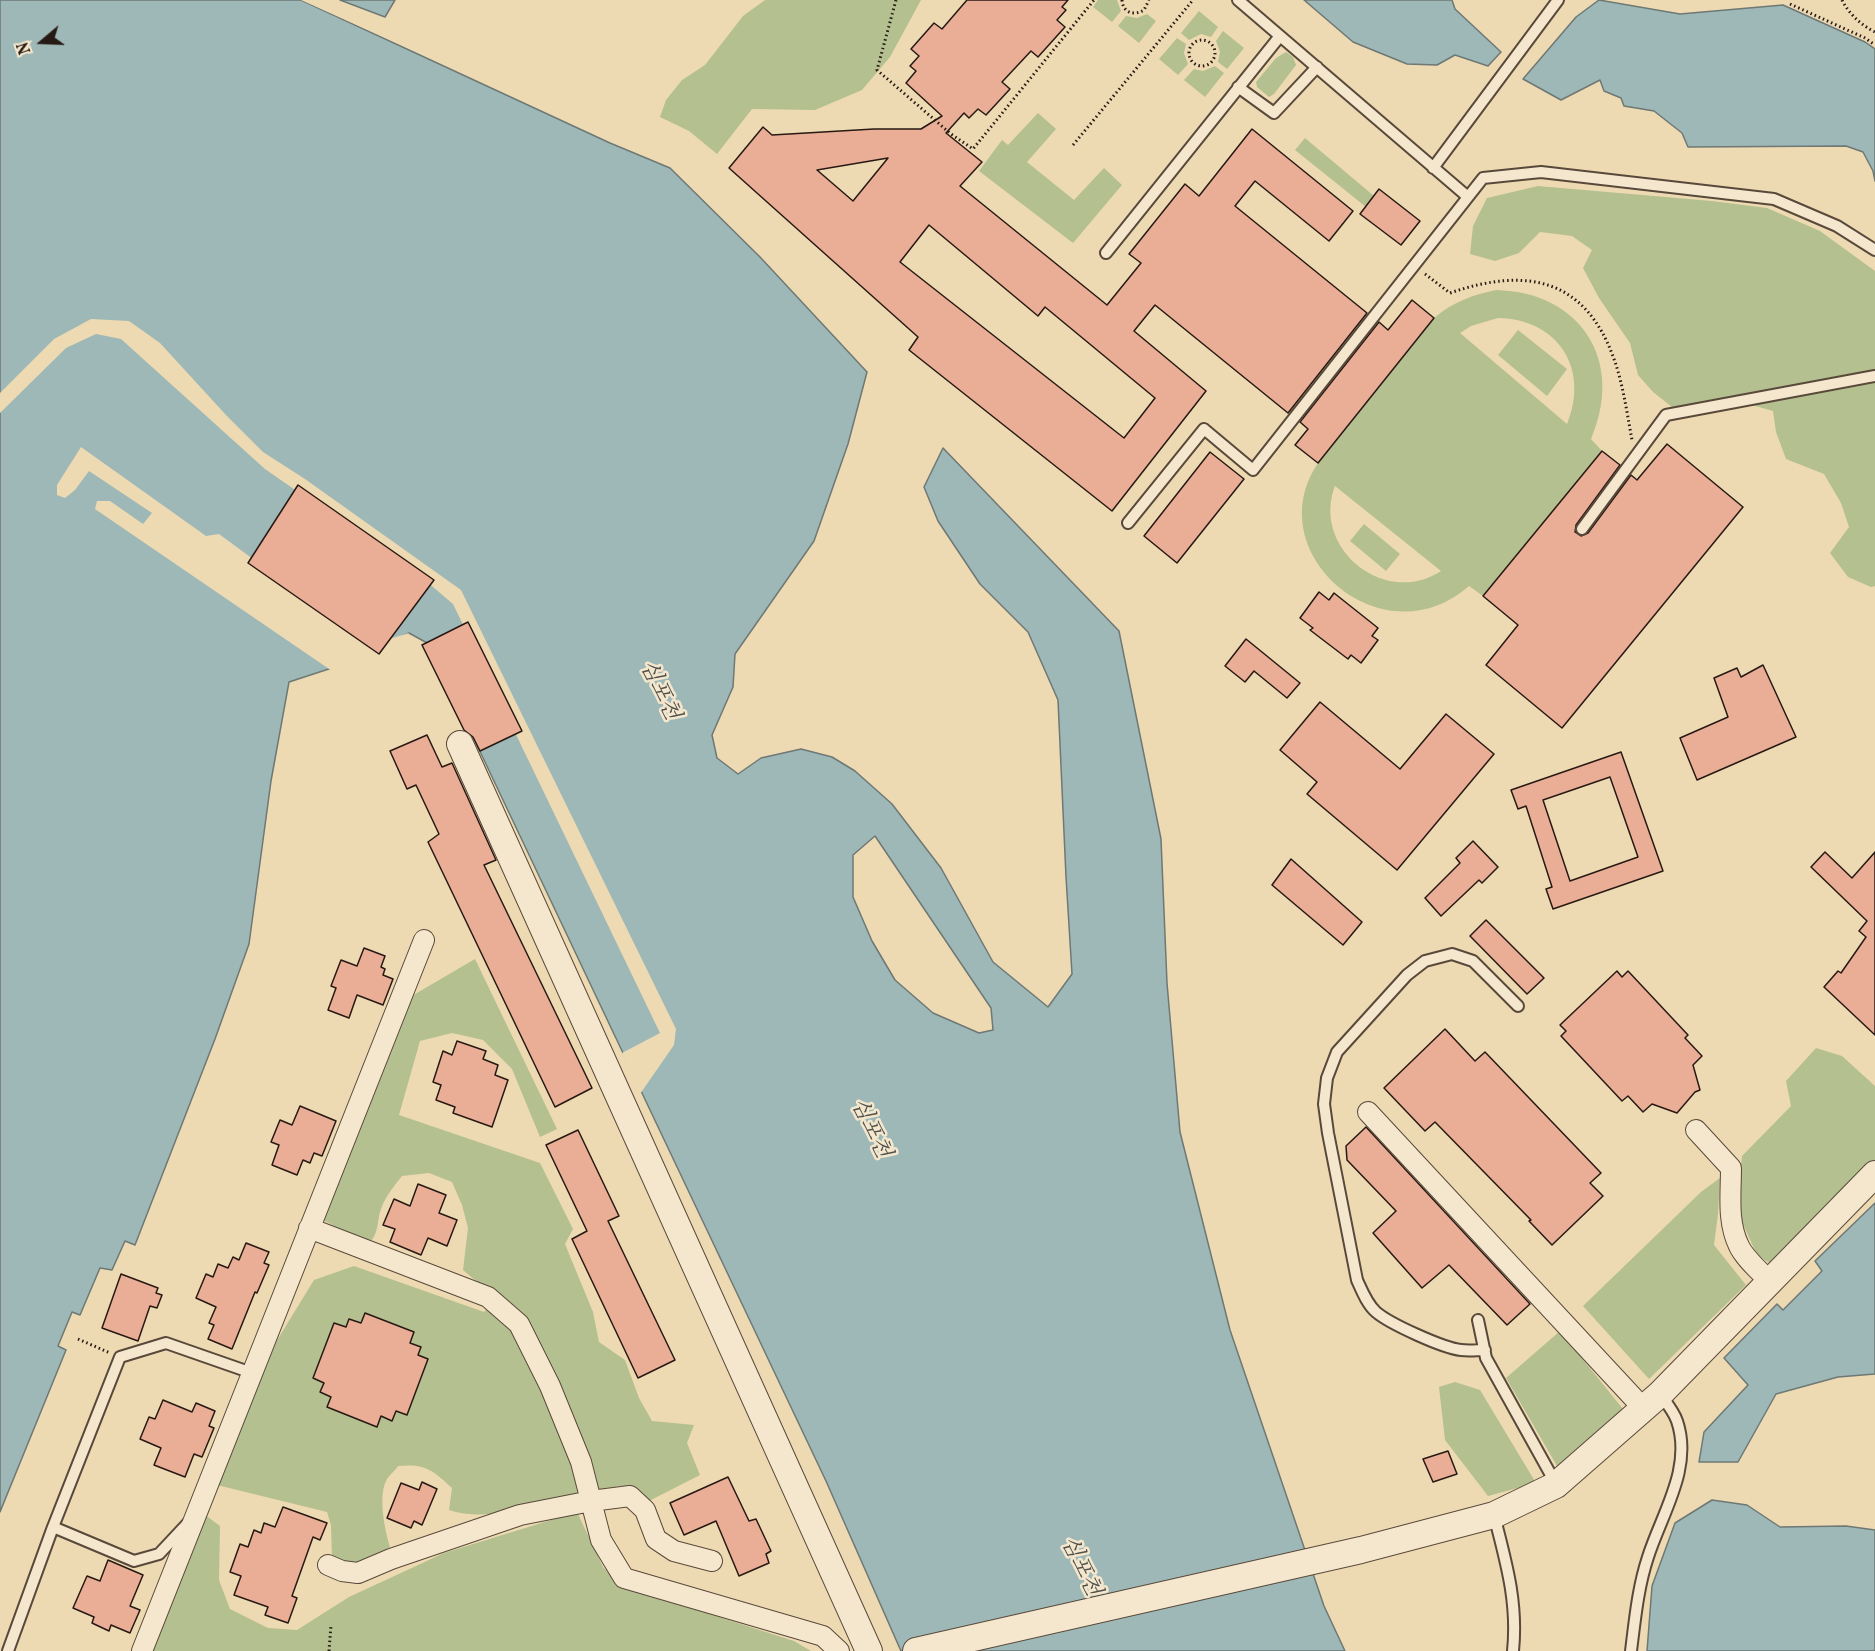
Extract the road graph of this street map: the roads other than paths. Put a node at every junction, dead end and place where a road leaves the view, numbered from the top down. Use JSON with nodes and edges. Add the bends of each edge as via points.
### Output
{"nodes":[{"id":1,"x":1238,"y":0,"type":"edge"},
{"id":2,"x":1558,"y":0,"type":"edge"},
{"id":3,"x":1280,"y":36,"type":"junction"},
{"id":4,"x":1317,"y":67,"type":"junction"},
{"id":5,"x":1238,"y":87,"type":"junction"},
{"id":6,"x":1433,"y":168,"type":"junction"},
{"id":7,"x":1468,"y":197,"type":"junction"},
{"id":8,"x":1875,"y":250,"type":"edge"},
{"id":9,"x":1106,"y":254,"type":"dead end"},
{"id":10,"x":1875,"y":376,"type":"edge"},
{"id":11,"x":1128,"y":523,"type":"dead end"},
{"id":12,"x":1582,"y":529,"type":"dead end"},
{"id":13,"x":460,"y":744,"type":"dead end"},
{"id":14,"x":424,"y":940,"type":"dead end"},
{"id":15,"x":1518,"y":1006,"type":"dead end"},
{"id":16,"x":1368,"y":1112,"type":"dead end"},
{"id":17,"x":1696,"y":1130,"type":"dead end"},
{"id":18,"x":1875,"y":1174,"type":"edge"},
{"id":19,"x":309,"y":1228,"type":"junction"},
{"id":20,"x":1770,"y":1282,"type":"junction"},
{"id":21,"x":1478,"y":1320,"type":"dead end"},
{"id":22,"x":1485,"y":1350,"type":"junction"},
{"id":23,"x":252,"y":1373,"type":"junction"},
{"id":24,"x":1652,"y":1401,"type":"junction"},
{"id":25,"x":1556,"y":1485,"type":"junction"},
{"id":26,"x":591,"y":1501,"type":"junction"},
{"id":27,"x":196,"y":1513,"type":"junction"},
{"id":28,"x":1494,"y":1515,"type":"junction"},
{"id":29,"x":53,"y":1527,"type":"junction"},
{"id":30,"x":712,"y":1561,"type":"dead end"},
{"id":31,"x":328,"y":1565,"type":"dead end"},
{"id":32,"x":8,"y":1651,"type":"edge"},
{"id":33,"x":142,"y":1651,"type":"edge"},
{"id":34,"x":839,"y":1651,"type":"edge"},
{"id":35,"x":869,"y":1651,"type":"edge"},
{"id":36,"x":916,"y":1651,"type":"edge"},
{"id":37,"x":1513,"y":1651,"type":"edge"},
{"id":38,"x":1631,"y":1651,"type":"edge"}],
"edges":[{"from":1,"to":3,"type":"lane"},
{"from":2,"to":6,"type":"lane"},
{"from":3,"to":4,"type":"lane"},
{"from":3,"to":5,"type":"lane"},
{"from":4,"to":5,"type":"lane","via":[[1274,113]]},
{"from":4,"to":6,"type":"lane"},
{"from":5,"to":9,"type":"lane"},
{"from":6,"to":7,"type":"lane"},
{"from":7,"to":8,"type":"lane","via":[[1483,178],[1541,172],[1774,199],[1837,226]]},
{"from":7,"to":11,"type":"lane","via":[[1253,470],[1204,429]]},
{"from":10,"to":12,"type":"lane","via":[[1666,415]]},
{"from":13,"to":35,"type":"street"},
{"from":14,"to":19,"type":"street"},
{"from":15,"to":22,"type":"lane","via":[[1473,961],[1452,954],[1425,961],[1407,975],[1337,1052],[1327,1078],[1324,1104],[1357,1280],[1366,1299],[1386,1318],[1447,1347]]},
{"from":16,"to":24,"type":"street"},
{"from":17,"to":20,"type":"street","via":[[1731,1168],[1730,1208],[1739,1248]]},
{"from":18,"to":20,"type":"street"},
{"from":19,"to":23,"type":"street"},
{"from":19,"to":26,"type":"street","via":[[488,1296],[519,1324],[581,1462]]},
{"from":20,"to":24,"type":"street"},
{"from":21,"to":22,"type":"lane"},
{"from":22,"to":25,"type":"lane"},
{"from":23,"to":27,"type":"street"},
{"from":23,"to":29,"type":"lane","via":[[166,1342],[120,1357]]},
{"from":24,"to":25,"type":"street"},
{"from":24,"to":38,"type":"lane","via":[[1677,1419],[1683,1451],[1673,1495],[1648,1557]]},
{"from":25,"to":28,"type":"street"},
{"from":26,"to":30,"type":"street","via":[[630,1496],[645,1510],[656,1539],[674,1551]]},
{"from":26,"to":31,"type":"street","via":[[520,1515],[358,1573]]},
{"from":26,"to":34,"type":"street","via":[[601,1540],[624,1578],[823,1636]]},
{"from":27,"to":29,"type":"lane","via":[[159,1554],[134,1561]]},
{"from":27,"to":33,"type":"street"},
{"from":28,"to":36,"type":"street","via":[[1360,1550]]},
{"from":28,"to":37,"type":"lane","via":[[1512,1587]]},
{"from":29,"to":32,"type":"lane"}]}
